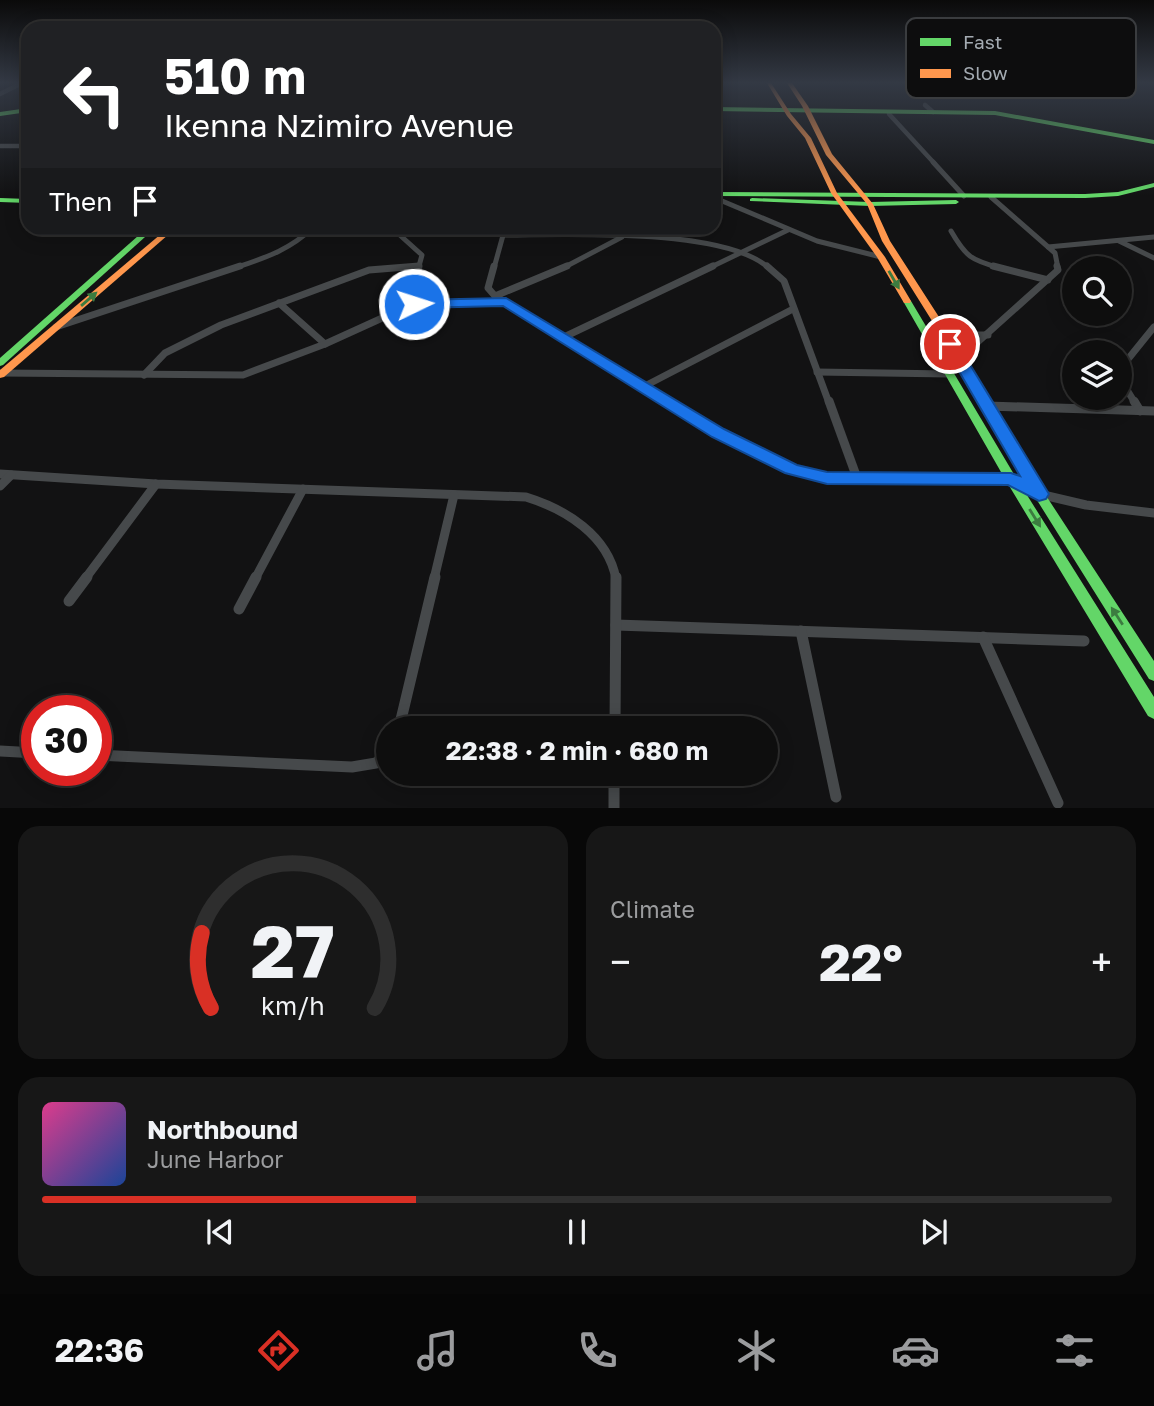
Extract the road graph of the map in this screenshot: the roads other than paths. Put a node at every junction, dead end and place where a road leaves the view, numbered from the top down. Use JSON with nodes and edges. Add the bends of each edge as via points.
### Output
{"nodes":[{"id":1,"x":793,"y":121,"type":"edge"},
{"id":2,"x":812,"y":121,"type":"edge"},
{"id":3,"x":895,"y":121,"type":"edge"},
{"id":4,"x":1035,"y":121,"type":"edge"},
{"id":5,"x":1154,"y":143,"type":"edge"},
{"id":6,"x":0,"y":146,"type":"edge"},
{"id":7,"x":21,"y":146,"type":"edge"},
{"id":8,"x":1154,"y":185,"type":"edge"},
{"id":9,"x":1154,"y":191,"type":"edge"},
{"id":10,"x":834,"y":192,"type":"junction"},
{"id":11,"x":861,"y":193,"type":"junction"},
{"id":12,"x":964,"y":196,"type":"junction"},
{"id":13,"x":721,"y":197,"type":"edge"},
{"id":14,"x":721,"y":197,"type":"edge"},
{"id":15,"x":0,"y":199,"type":"edge"},
{"id":16,"x":993,"y":199,"type":"junction"},
{"id":17,"x":21,"y":200,"type":"edge"},
{"id":18,"x":721,"y":200,"type":"edge"},
{"id":19,"x":842,"y":204,"type":"junction"},
{"id":20,"x":870,"y":204,"type":"junction"},
{"id":21,"x":788,"y":230,"type":"junction"},
{"id":22,"x":951,"y":231,"type":"dead end"},
{"id":23,"x":144,"y":235,"type":"edge"},
{"id":24,"x":164,"y":235,"type":"edge"},
{"id":25,"x":305,"y":235,"type":"edge"},
{"id":26,"x":401,"y":235,"type":"edge"},
{"id":27,"x":503,"y":235,"type":"edge"},
{"id":28,"x":583,"y":235,"type":"edge"},
{"id":29,"x":622,"y":237,"type":"junction"},
{"id":30,"x":1154,"y":237,"type":"edge"},
{"id":31,"x":1117,"y":240,"type":"junction"},
{"id":32,"x":1048,"y":247,"type":"junction"},
{"id":33,"x":738,"y":252,"type":"junction"},
{"id":34,"x":881,"y":257,"type":"junction"},
{"id":35,"x":1154,"y":258,"type":"edge"},
{"id":36,"x":419,"y":266,"type":"junction"},
{"id":37,"x":1048,"y":280,"type":"junction"},
{"id":38,"x":495,"y":296,"type":"junction"},
{"id":39,"x":506,"y":302,"type":"junction"},
{"id":40,"x":279,"y":303,"type":"junction"},
{"id":41,"x":414,"y":304,"type":"junction"},
{"id":42,"x":793,"y":309,"type":"junction"},
{"id":43,"x":56,"y":327,"type":"junction"},
{"id":44,"x":1154,"y":327,"type":"edge"},
{"id":45,"x":940,"y":329,"type":"junction"},
{"id":46,"x":988,"y":335,"type":"junction"},
{"id":47,"x":564,"y":337,"type":"junction"},
{"id":48,"x":326,"y":344,"type":"junction"},
{"id":49,"x":960,"y":358,"type":"junction"},
{"id":50,"x":0,"y":371,"type":"edge"},
{"id":51,"x":817,"y":372,"type":"junction"},
{"id":52,"x":949,"y":374,"type":"junction"},
{"id":53,"x":144,"y":375,"type":"junction"},
{"id":54,"x":641,"y":388,"type":"junction"},
{"id":55,"x":986,"y":406,"type":"junction"},
{"id":56,"x":1140,"y":411,"type":"junction"},
{"id":57,"x":1154,"y":411,"type":"edge"},
{"id":58,"x":5,"y":475,"type":"edge"},
{"id":59,"x":857,"y":478,"type":"junction"},
{"id":60,"x":1011,"y":479,"type":"junction"},
{"id":61,"x":156,"y":484,"type":"junction"},
{"id":62,"x":0,"y":486,"type":"edge"},
{"id":63,"x":303,"y":489,"type":"junction"},
{"id":64,"x":1039,"y":494,"type":"junction"},
{"id":65,"x":454,"y":495,"type":"junction"},
{"id":66,"x":1154,"y":513,"type":"edge"},
{"id":67,"x":69,"y":601,"type":"dead end"},
{"id":68,"x":239,"y":608,"type":"dead end"},
{"id":69,"x":616,"y":625,"type":"junction"},
{"id":70,"x":801,"y":631,"type":"junction"},
{"id":71,"x":983,"y":638,"type":"junction"},
{"id":72,"x":1084,"y":641,"type":"dead end"},
{"id":73,"x":1154,"y":674,"type":"edge"},
{"id":74,"x":1154,"y":711,"type":"edge"},
{"id":75,"x":402,"y":716,"type":"edge"},
{"id":76,"x":615,"y":716,"type":"edge"},
{"id":77,"x":0,"y":751,"type":"edge"},
{"id":78,"x":21,"y":752,"type":"edge"},
{"id":79,"x":112,"y":756,"type":"edge"},
{"id":80,"x":376,"y":763,"type":"edge"},
{"id":81,"x":614,"y":786,"type":"edge"},
{"id":82,"x":836,"y":797,"type":"dead end"},
{"id":83,"x":1058,"y":803,"type":"dead end"},
{"id":84,"x":614,"y":807,"type":"edge"}],
"edges":[{"from":1,"to":10,"type":"street","via":[[817,152]]},
{"from":2,"to":11,"type":"street","via":[[829,155]]},
{"from":3,"to":12,"type":"street"},
{"from":4,"to":5,"type":"street"},
{"from":6,"to":7,"type":"street"},
{"from":8,"to":16,"type":"street","via":[[1118,194]]},
{"from":9,"to":16,"type":"street","via":[[1092,200]]},
{"from":10,"to":11,"type":"street"},
{"from":10,"to":13,"type":"street"},
{"from":10,"to":19,"type":"street"},
{"from":11,"to":12,"type":"street"},
{"from":11,"to":20,"type":"street"},
{"from":12,"to":16,"type":"street"},
{"from":14,"to":19,"type":"street"},
{"from":15,"to":17,"type":"street"},
{"from":16,"to":20,"type":"street"},
{"from":16,"to":32,"type":"street"},
{"from":18,"to":21,"type":"street"},
{"from":19,"to":20,"type":"street"},
{"from":19,"to":34,"type":"street"},
{"from":20,"to":45,"type":"street","via":[[886,241]]},
{"from":21,"to":33,"type":"street"},
{"from":21,"to":34,"type":"street","via":[[852,253]]},
{"from":22,"to":37,"type":"street","via":[[965,255],[978,262]]},
{"from":23,"to":50,"type":"street"},
{"from":43,"to":24,"type":"street","one_way":true},
{"from":25,"to":43,"type":"street","via":[[276,254]]},
{"from":26,"to":36,"type":"street","via":[[422,255]]},
{"from":27,"to":38,"type":"street","via":[[488,288]]},
{"from":28,"to":29,"type":"street"},
{"from":29,"to":33,"type":"street","via":[[708,242]]},
{"from":29,"to":38,"type":"street","via":[[584,259]]},
{"from":30,"to":31,"type":"street"},
{"from":31,"to":32,"type":"street"},
{"from":31,"to":35,"type":"street"},
{"from":32,"to":37,"type":"street","via":[[1055,253],[1058,270]]},
{"from":33,"to":42,"type":"street","via":[[778,272]]},
{"from":33,"to":47,"type":"street"},
{"from":34,"to":52,"type":"street","one_way":true},
{"from":36,"to":40,"type":"street","via":[[369,270]]},
{"from":36,"to":41,"type":"street"},
{"from":37,"to":46,"type":"street"},
{"from":38,"to":39,"type":"street"},
{"from":39,"to":41,"type":"street"},
{"from":39,"to":47,"type":"street"},
{"from":40,"to":48,"type":"street"},
{"from":40,"to":53,"type":"street","via":[[174,347]]},
{"from":41,"to":48,"type":"street"},
{"from":42,"to":51,"type":"street"},
{"from":42,"to":54,"type":"street"},
{"from":43,"to":50,"type":"street"},
{"from":44,"to":56,"type":"street","via":[[1120,369],[1121,380]]},
{"from":45,"to":46,"type":"street"},
{"from":45,"to":49,"type":"street"},
{"from":46,"to":49,"type":"street"},
{"from":47,"to":54,"type":"street"},
{"from":48,"to":53,"type":"street","via":[[243,375]]},
{"from":49,"to":55,"type":"street"},
{"from":50,"to":53,"type":"street"},
{"from":51,"to":52,"type":"street"},
{"from":51,"to":59,"type":"street"},
{"from":52,"to":60,"type":"street"},
{"from":54,"to":59,"type":"street","via":[[791,469],[827,478]]},
{"from":55,"to":56,"type":"street"},
{"from":55,"to":64,"type":"street"},
{"from":56,"to":57,"type":"street"},
{"from":58,"to":61,"type":"street"},
{"from":58,"to":62,"type":"street"},
{"from":59,"to":60,"type":"street"},
{"from":60,"to":64,"type":"street"},
{"from":60,"to":74,"type":"street","one_way":true},
{"from":61,"to":63,"type":"street"},
{"from":61,"to":67,"type":"street"},
{"from":63,"to":65,"type":"street"},
{"from":63,"to":68,"type":"street"},
{"from":64,"to":66,"type":"street"},
{"from":73,"to":64,"type":"street","one_way":true},
{"from":65,"to":69,"type":"street","via":[[526,497],[569,513],[608,554],[616,576]]},
{"from":65,"to":75,"type":"street"},
{"from":69,"to":70,"type":"street"},
{"from":69,"to":76,"type":"street"},
{"from":70,"to":71,"type":"street"},
{"from":70,"to":82,"type":"street"},
{"from":71,"to":72,"type":"street"},
{"from":71,"to":83,"type":"street"},
{"from":77,"to":78,"type":"street"},
{"from":79,"to":80,"type":"street","via":[[352,767]]},
{"from":81,"to":84,"type":"street"}]}
